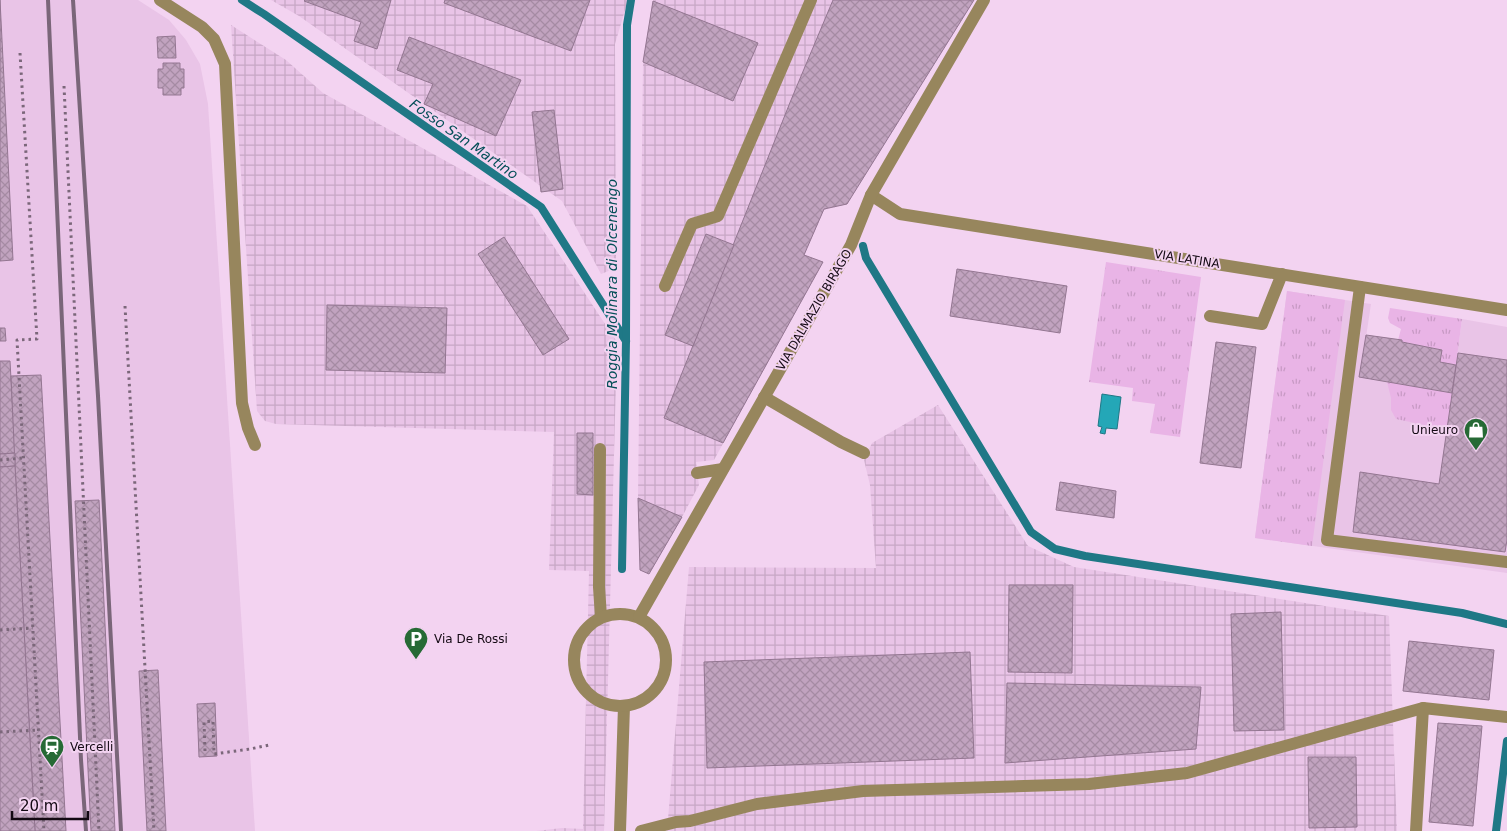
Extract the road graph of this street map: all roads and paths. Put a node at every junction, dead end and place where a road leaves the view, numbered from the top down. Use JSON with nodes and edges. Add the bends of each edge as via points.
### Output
{"nodes":[{"id":1,"x":160,"y":0,"type":"edge"},
{"id":2,"x":811,"y":0,"type":"edge"},
{"id":3,"x":984,"y":0,"type":"edge"},
{"id":4,"x":20,"y":53,"type":"dead end"},
{"id":5,"x":64,"y":86,"type":"dead end"},
{"id":6,"x":871,"y":196,"type":"junction"},
{"id":7,"x":1282,"y":274,"type":"junction"},
{"id":8,"x":665,"y":286,"type":"dead end"},
{"id":9,"x":1360,"y":287,"type":"junction"},
{"id":10,"x":125,"y":306,"type":"dead end"},
{"id":11,"x":1507,"y":310,"type":"edge"},
{"id":12,"x":1210,"y":316,"type":"dead end"},
{"id":13,"x":764,"y":398,"type":"junction"},
{"id":14,"x":256,"y":445,"type":"dead end"},
{"id":15,"x":600,"y":449,"type":"dead end"},
{"id":16,"x":864,"y":453,"type":"dead end"},
{"id":17,"x":23,"y":458,"type":"junction"},
{"id":18,"x":0,"y":460,"type":"edge"},
{"id":19,"x":723,"y":469,"type":"junction"},
{"id":20,"x":698,"y":472,"type":"dead end"},
{"id":21,"x":1507,"y":562,"type":"edge"},
{"id":22,"x":601,"y":617,"type":"junction"},
{"id":23,"x":639,"y":617,"type":"junction"},
{"id":24,"x":33,"y":628,"type":"junction"},
{"id":25,"x":0,"y":630,"type":"edge"},
{"id":26,"x":624,"y":706,"type":"junction"},
{"id":27,"x":1423,"y":708,"type":"junction"},
{"id":28,"x":1505,"y":717,"type":"edge"},
{"id":29,"x":38,"y":730,"type":"junction"},
{"id":30,"x":0,"y":732,"type":"edge"},
{"id":31,"x":269,"y":745,"type":"dead end"},
{"id":32,"x":205,"y":751,"type":"dead end"},
{"id":33,"x":44,"y":831,"type":"edge"},
{"id":34,"x":99,"y":831,"type":"edge"},
{"id":35,"x":154,"y":831,"type":"edge"},
{"id":36,"x":620,"y":831,"type":"edge"},
{"id":37,"x":641,"y":831,"type":"edge"},
{"id":38,"x":1416,"y":831,"type":"edge"}],
"edges":[{"from":1,"to":14,"type":"street","via":[[214,39],[225,64],[242,403]]},
{"from":2,"to":8,"type":"street","via":[[718,216],[692,224]]},
{"from":3,"to":6,"type":"street","name":"VIA DALMAZIO BIRAGO"},
{"from":4,"to":17,"type":"path","via":[[37,339],[17,340]]},
{"from":5,"to":34,"type":"path"},
{"from":6,"to":7,"type":"street","name":"VIA LATINA","via":[[900,214]]},
{"from":6,"to":13,"type":"street","name":"VIA DALMAZIO BIRAGO","via":[[851,245]]},
{"from":7,"to":9,"type":"street","name":"VIA LATINA"},
{"from":7,"to":12,"type":"street","via":[[1262,324]]},
{"from":9,"to":11,"type":"street","name":"VIA LATINA"},
{"from":9,"to":21,"type":"street","via":[[1327,540]]},
{"from":10,"to":35,"type":"path"},
{"from":13,"to":16,"type":"street"},
{"from":13,"to":19,"type":"street","name":"VIA DALMAZIO BIRAGO"},
{"from":15,"to":22,"type":"street"},
{"from":17,"to":18,"type":"path"},
{"from":17,"to":24,"type":"path"},
{"from":19,"to":20,"type":"street"},
{"from":19,"to":23,"type":"street","name":"VIA DALMAZIO BIRAGO"},
{"from":22,"to":23,"type":"street","via":[[626,613]]},
{"from":22,"to":26,"type":"street","via":[[582,633],[574,656],[575,669],[579,682],[598,701]]},
{"from":23,"to":26,"type":"street","via":[[658,632],[664,643],[666,667],[663,678],[647,698]]},
{"from":24,"to":25,"type":"path"},
{"from":24,"to":29,"type":"path"},
{"from":26,"to":36,"type":"street"},
{"from":27,"to":28,"type":"street"},
{"from":27,"to":37,"type":"street","via":[[1187,773],[1089,784],[863,790],[757,804]]},
{"from":27,"to":38,"type":"street"},
{"from":29,"to":30,"type":"path"},
{"from":29,"to":33,"type":"path"},
{"from":31,"to":32,"type":"path","via":[[214,754],[213,721],[204,722]]}]}
